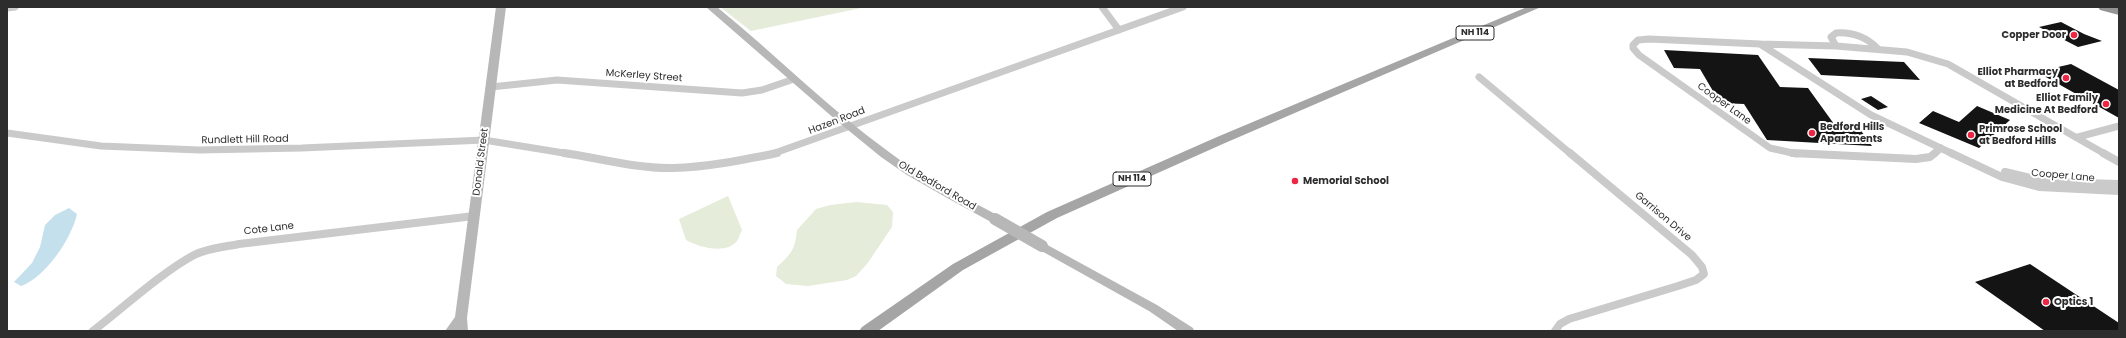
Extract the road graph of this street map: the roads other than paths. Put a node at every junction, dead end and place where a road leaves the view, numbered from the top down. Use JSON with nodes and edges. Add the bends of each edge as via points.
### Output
{"nodes":[{"id":1,"x":15,"y":7,"type":"edge"},
{"id":2,"x":501,"y":7,"type":"edge"},
{"id":3,"x":711,"y":7,"type":"edge"},
{"id":4,"x":1102,"y":7,"type":"edge"},
{"id":5,"x":1183,"y":7,"type":"edge"},
{"id":6,"x":1519,"y":7,"type":"edge"},
{"id":7,"x":1536,"y":7,"type":"edge"},
{"id":8,"x":2104,"y":7,"type":"edge"},
{"id":9,"x":7,"y":8,"type":"edge"},
{"id":10,"x":2119,"y":11,"type":"edge"},
{"id":11,"x":1119,"y":30,"type":"junction"},
{"id":12,"x":1760,"y":44,"type":"junction"},
{"id":13,"x":1836,"y":46,"type":"junction"},
{"id":14,"x":1878,"y":48,"type":"junction"},
{"id":15,"x":1413,"y":58,"type":"junction"},
{"id":16,"x":1479,"y":76,"type":"dead end"},
{"id":17,"x":794,"y":79,"type":"junction"},
{"id":18,"x":491,"y":87,"type":"junction"},
{"id":19,"x":2119,"y":126,"type":"edge"},
{"id":20,"x":850,"y":127,"type":"junction"},
{"id":21,"x":7,"y":133,"type":"edge"},
{"id":22,"x":2078,"y":137,"type":"junction"},
{"id":23,"x":484,"y":140,"type":"junction"},
{"id":24,"x":1941,"y":148,"type":"junction"},
{"id":25,"x":2119,"y":162,"type":"edge"},
{"id":26,"x":2119,"y":184,"type":"edge"},
{"id":27,"x":2119,"y":191,"type":"edge"},
{"id":28,"x":474,"y":216,"type":"junction"},
{"id":29,"x":460,"y":318,"type":"junction"},
{"id":30,"x":93,"y":331,"type":"edge"},
{"id":31,"x":451,"y":331,"type":"edge"},
{"id":32,"x":462,"y":331,"type":"edge"},
{"id":33,"x":868,"y":331,"type":"edge"},
{"id":34,"x":1188,"y":331,"type":"edge"},
{"id":35,"x":1555,"y":331,"type":"edge"}],
"edges":[{"from":1,"to":9,"type":"street"},
{"from":2,"to":18,"type":"street","name":"Donald Street"},
{"from":3,"to":17,"type":"street","name":"Old Bedford Road"},
{"from":4,"to":11,"type":"street"},
{"from":5,"to":11,"type":"street","name":"Hazen Road"},
{"from":6,"to":15,"type":"main road","number":"NH 114"},
{"from":7,"to":15,"type":"main road","number":"NH 114"},
{"from":8,"to":10,"type":"highway"},
{"from":11,"to":20,"type":"street","name":"Hazen Road"},
{"from":12,"to":13,"type":"street","name":"Cooper Lane"},
{"from":12,"to":24,"type":"street","name":"Cooper Lane","via":[[1871,115]]},
{"from":12,"to":24,"type":"street","name":"Cooper Lane","via":[[1649,39],[1638,40],[1633,48],[1690,93],[1770,148],[1798,154],[1916,159],[1930,157]]},
{"from":13,"to":14,"type":"street","name":"Cooper Lane"},
{"from":13,"to":14,"type":"street","via":[[1832,35],[1842,32],[1862,36]]},
{"from":14,"to":22,"type":"street","name":"Cooper Lane","via":[[1922,55],[1948,64]]},
{"from":15,"to":33,"type":"main road","number":"NH 114","via":[[1052,215],[958,267]]},
{"from":16,"to":35,"type":"street","name":"Garrison Drive","via":[[1692,255],[1702,267],[1704,274],[1696,280],[1569,319],[1560,324]]},
{"from":17,"to":18,"type":"street","name":"McKerley Street","via":[[762,90],[742,93],[557,80]]},
{"from":17,"to":20,"type":"street","name":"Old Bedford Road"},
{"from":18,"to":23,"type":"street","name":"Donald Street"},
{"from":19,"to":22,"type":"street"},
{"from":20,"to":23,"type":"street","name":"Hazen Road","via":[[780,152],[745,160],[673,168]]},
{"from":20,"to":34,"type":"street","name":"Old Bedford Road","bridge":true,"via":[[900,166],[1148,305]]},
{"from":21,"to":23,"type":"street","name":"Rundlett Hill Road","via":[[101,146],[199,150]]},
{"from":22,"to":25,"type":"street","name":"Cooper Lane"},
{"from":23,"to":28,"type":"street","name":"Donald Street"},
{"from":24,"to":26,"type":"street","name":"Cooper Lane","via":[[2002,172],[2028,179]]},
{"from":24,"to":27,"type":"street","name":"Cooper Lane","via":[[1989,172],[2029,185]]},
{"from":28,"to":29,"type":"street","name":"Donald Street"},
{"from":28,"to":30,"type":"street","name":"Cote Lane","via":[[238,244],[208,250],[176,267]]},
{"from":29,"to":31,"type":"street","name":"Donald Street"},
{"from":29,"to":32,"type":"street","name":"Donald Street"}]}
